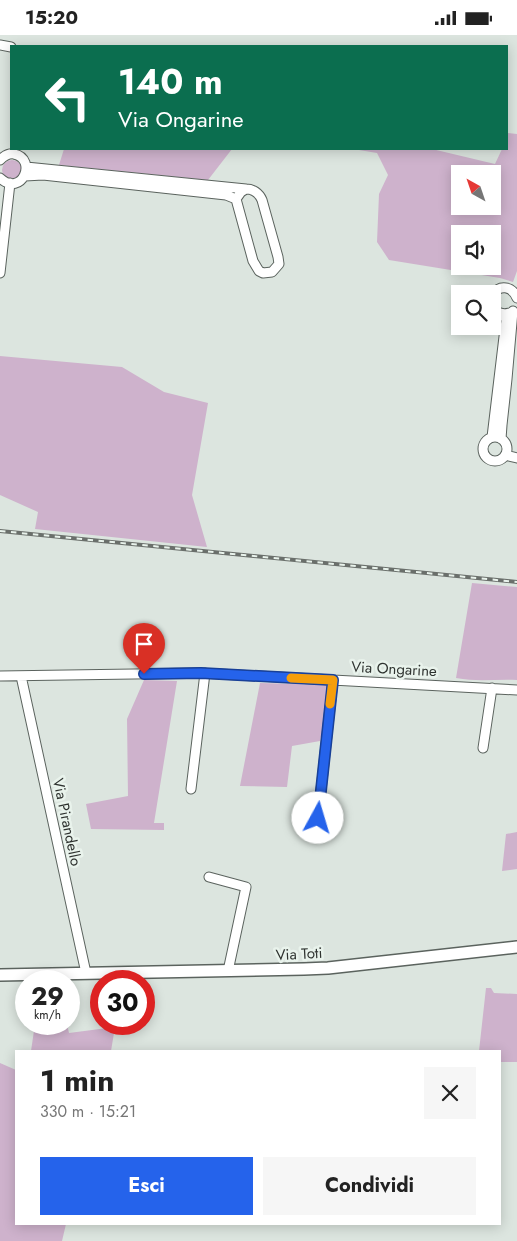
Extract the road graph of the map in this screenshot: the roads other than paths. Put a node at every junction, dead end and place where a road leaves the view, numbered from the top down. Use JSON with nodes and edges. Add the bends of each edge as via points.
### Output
{"nodes":[{"id":1,"x":15,"y":152,"type":"edge"},
{"id":2,"x":0,"y":160,"type":"edge"},
{"id":3,"x":25,"y":171,"type":"junction"},
{"id":4,"x":0,"y":178,"type":"edge"},
{"id":5,"x":10,"y":183,"type":"junction"},
{"id":6,"x":246,"y":189,"type":"junction"},
{"id":7,"x":236,"y":199,"type":"junction"},
{"id":8,"x":0,"y":273,"type":"edge"},
{"id":9,"x":501,"y":289,"type":"edge"},
{"id":10,"x":517,"y":298,"type":"edge"},
{"id":11,"x":515,"y":307,"type":"edge"},
{"id":12,"x":503,"y":314,"type":"joint"},
{"id":13,"x":497,"y":438,"type":"junction"},
{"id":14,"x":517,"y":449,"type":"edge"},
{"id":15,"x":506,"y":451,"type":"junction"},
{"id":16,"x":517,"y":458,"type":"edge"},
{"id":17,"x":205,"y":673,"type":"junction"},
{"id":18,"x":0,"y":676,"type":"edge"},
{"id":19,"x":21,"y":676,"type":"junction"},
{"id":20,"x":333,"y":680,"type":"junction"},
{"id":21,"x":492,"y":688,"type":"junction"},
{"id":22,"x":517,"y":690,"type":"edge"},
{"id":23,"x":483,"y":748,"type":"dead end"},
{"id":24,"x":191,"y":789,"type":"dead end"},
{"id":25,"x":318,"y":818,"type":"dead end"},
{"id":26,"x":209,"y":877,"type":"dead end"},
{"id":27,"x":517,"y":947,"type":"edge"},
{"id":28,"x":228,"y":971,"type":"junction"},
{"id":29,"x":84,"y":973,"type":"junction"},
{"id":30,"x":0,"y":975,"type":"edge"}],
"edges":[{"from":1,"to":2,"type":"street"},
{"from":1,"to":3,"type":"street","via":[[22,159]]},
{"from":3,"to":5,"type":"street","via":[[19,182]]},
{"from":3,"to":6,"type":"street"},
{"from":3,"to":7,"type":"street","via":[[226,195]]},
{"from":4,"to":5,"type":"street"},
{"from":5,"to":8,"type":"street"},
{"from":6,"to":7,"type":"street"},
{"from":6,"to":7,"type":"street","via":[[255,191],[262,200],[279,264],[272,272],[261,271],[253,261]]},
{"from":9,"to":10,"type":"street","via":[[507,288]]},
{"from":11,"to":12,"type":"street"},
{"from":11,"to":13,"type":"street","via":[[502,425]]},
{"from":12,"to":13,"type":"street","via":[[506,320]]},
{"from":13,"to":15,"type":"street","via":[[504,441]]},
{"from":13,"to":15,"type":"street","via":[[484,443],[484,455],[493,461],[500,460]]},
{"from":14,"to":15,"type":"street"},
{"from":15,"to":16,"type":"street"},
{"from":17,"to":19,"type":"street","name":"Via Ongarine"},
{"from":17,"to":20,"type":"street","name":"Via Ongarine"},
{"from":17,"to":24,"type":"street"},
{"from":18,"to":19,"type":"street","name":"Via Ongarine"},
{"from":19,"to":29,"type":"street","name":"Via Pirandello"},
{"from":20,"to":21,"type":"street","name":"Via Ongarine"},
{"from":20,"to":25,"type":"street"},
{"from":21,"to":22,"type":"street","name":"Via Ongarine"},
{"from":21,"to":23,"type":"street"},
{"from":26,"to":28,"type":"street","via":[[246,887]]},
{"from":27,"to":28,"type":"main road","name":"Via Toti","via":[[328,968]]},
{"from":28,"to":29,"type":"main road","name":"Via Toti"},
{"from":29,"to":30,"type":"main road","name":"Via Toti"}]}
